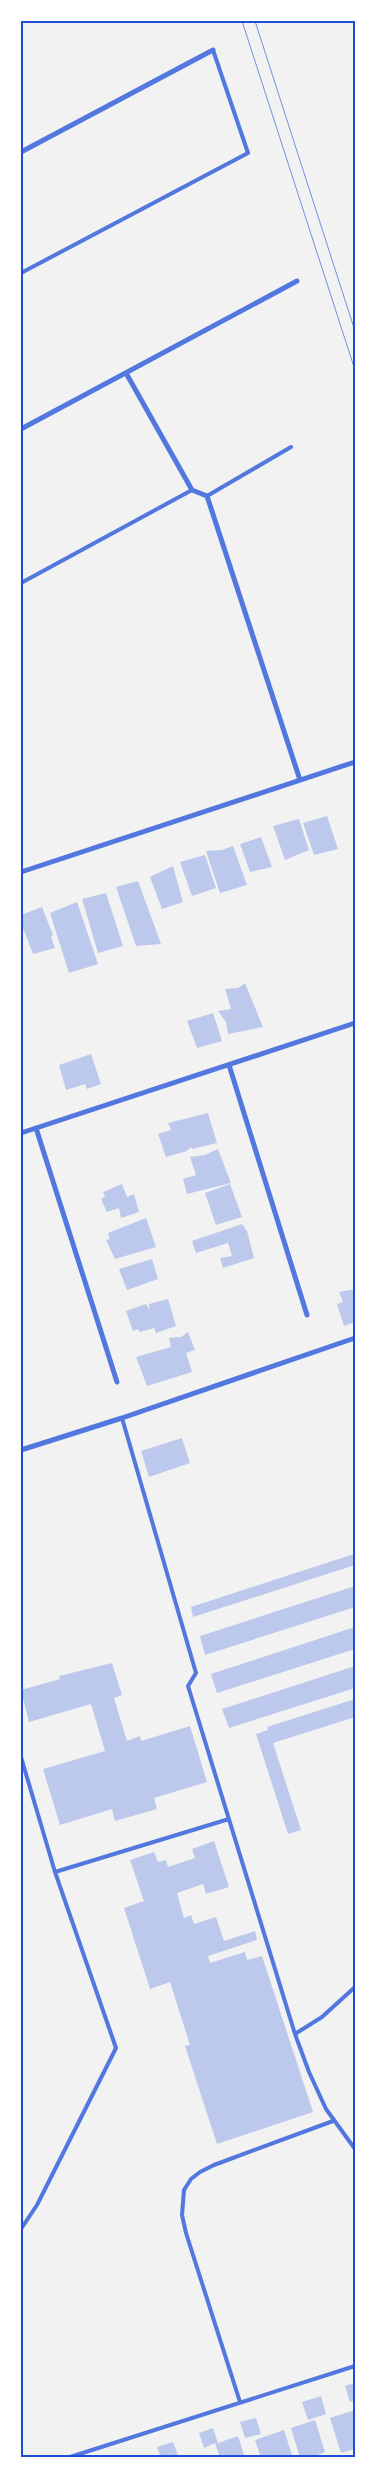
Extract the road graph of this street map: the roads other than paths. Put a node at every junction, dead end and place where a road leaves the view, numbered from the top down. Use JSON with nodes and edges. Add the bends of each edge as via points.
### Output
{"nodes":[{"id":1,"x":213,"y":50,"type":"joint"},
{"id":2,"x":21,"y":152,"type":"edge"},
{"id":3,"x":21,"y":273,"type":"edge"},
{"id":4,"x":297,"y":281,"type":"dead end"},
{"id":5,"x":126,"y":373,"type":"junction"},
{"id":6,"x":21,"y":428,"type":"edge"},
{"id":7,"x":291,"y":447,"type":"dead end"},
{"id":8,"x":192,"y":490,"type":"junction"},
{"id":9,"x":207,"y":496,"type":"junction"},
{"id":10,"x":21,"y":583,"type":"edge"},
{"id":11,"x":355,"y":762,"type":"edge"},
{"id":12,"x":300,"y":780,"type":"junction"},
{"id":13,"x":21,"y":872,"type":"edge"},
{"id":14,"x":355,"y":1023,"type":"edge"},
{"id":15,"x":229,"y":1065,"type":"junction"},
{"id":16,"x":36,"y":1128,"type":"junction"},
{"id":17,"x":21,"y":1133,"type":"edge"},
{"id":18,"x":307,"y":1316,"type":"dead end"},
{"id":19,"x":355,"y":1338,"type":"edge"},
{"id":20,"x":117,"y":1382,"type":"dead end"},
{"id":21,"x":122,"y":1418,"type":"junction"},
{"id":22,"x":21,"y":1450,"type":"edge"},
{"id":23,"x":21,"y":1757,"type":"edge"},
{"id":24,"x":229,"y":1819,"type":"junction"},
{"id":25,"x":55,"y":1872,"type":"junction"},
{"id":26,"x":355,"y":1987,"type":"edge"},
{"id":27,"x":295,"y":2034,"type":"junction"},
{"id":28,"x":333,"y":2121,"type":"junction"},
{"id":29,"x":355,"y":2149,"type":"edge"},
{"id":30,"x":21,"y":2229,"type":"edge"},
{"id":31,"x":355,"y":2366,"type":"edge"},
{"id":32,"x":240,"y":2402,"type":"junction"},
{"id":33,"x":67,"y":2458,"type":"edge"}],
"edges":[{"from":1,"to":2,"type":"street"},
{"from":1,"to":3,"type":"lane","via":[[248,153]]},
{"from":4,"to":5,"type":"street"},
{"from":5,"to":6,"type":"street"},
{"from":5,"to":8,"type":"street"},
{"from":7,"to":9,"type":"lane"},
{"from":8,"to":9,"type":"street"},
{"from":8,"to":10,"type":"lane"},
{"from":9,"to":12,"type":"street"},
{"from":11,"to":12,"type":"street"},
{"from":12,"to":13,"type":"street"},
{"from":14,"to":15,"type":"street"},
{"from":15,"to":16,"type":"street"},
{"from":15,"to":18,"type":"street"},
{"from":16,"to":17,"type":"street"},
{"from":16,"to":20,"type":"street"},
{"from":19,"to":21,"type":"street"},
{"from":21,"to":22,"type":"street"},
{"from":21,"to":24,"type":"lane","via":[[196,1674],[188,1686]]},
{"from":23,"to":25,"type":"lane"},
{"from":24,"to":25,"type":"lane"},
{"from":24,"to":27,"type":"lane"},
{"from":25,"to":30,"type":"lane","via":[[116,2048],[37,2205]]},
{"from":26,"to":27,"type":"lane","via":[[322,2018]]},
{"from":27,"to":28,"type":"lane"},
{"from":28,"to":29,"type":"lane"},
{"from":28,"to":32,"type":"lane","via":[[214,2165],[191,2179],[184,2190],[182,2215],[186,2233]]},
{"from":31,"to":32,"type":"lane"},
{"from":32,"to":33,"type":"lane"}]}
